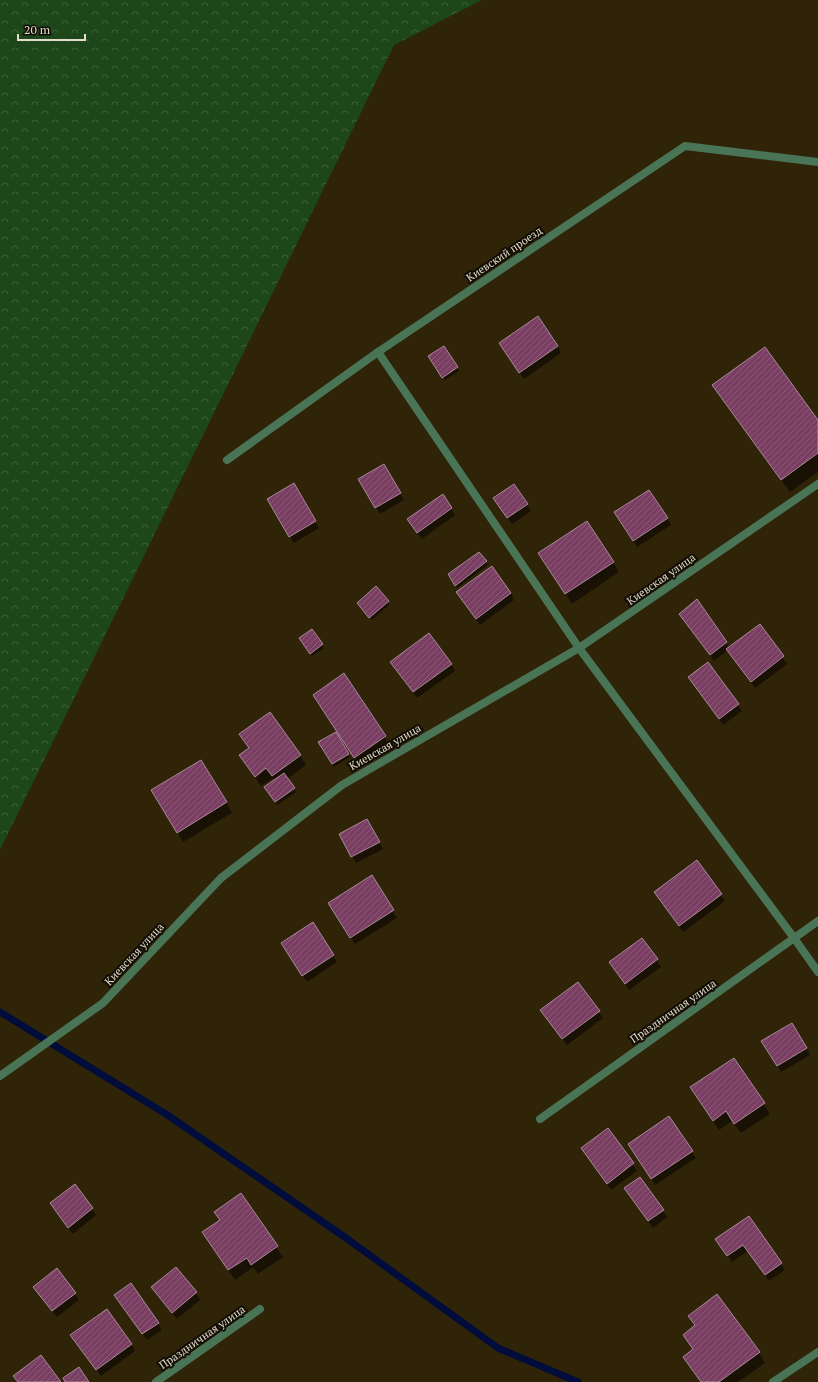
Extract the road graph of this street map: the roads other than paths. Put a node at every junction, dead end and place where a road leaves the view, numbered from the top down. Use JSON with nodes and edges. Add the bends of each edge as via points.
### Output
{"nodes":[{"id":1,"x":818,"y":162,"type":"edge"},
{"id":2,"x":378,"y":352,"type":"junction"},
{"id":3,"x":227,"y":460,"type":"dead end"},
{"id":4,"x":818,"y":484,"type":"edge"},
{"id":5,"x":579,"y":648,"type":"junction"},
{"id":6,"x":818,"y":921,"type":"edge"},
{"id":7,"x":794,"y":938,"type":"junction"},
{"id":8,"x":818,"y":972,"type":"edge"},
{"id":9,"x":0,"y":1076,"type":"edge"},
{"id":10,"x":540,"y":1119,"type":"dead end"},
{"id":11,"x":260,"y":1309,"type":"dead end"},
{"id":12,"x":818,"y":1352,"type":"edge"},
{"id":13,"x":156,"y":1382,"type":"edge"},
{"id":14,"x":773,"y":1382,"type":"edge"}],
"edges":[{"from":1,"to":2,"type":"street","name":"Киевский проезд","via":[[685,146]]},
{"from":2,"to":3,"type":"street","name":"Киевский проезд"},
{"from":2,"to":5,"type":"street"},
{"from":4,"to":5,"type":"street","name":"Киевская улица"},
{"from":5,"to":7,"type":"street"},
{"from":5,"to":9,"type":"street","name":"Киевская улица","via":[[342,784],[221,878],[103,1003]]},
{"from":6,"to":7,"type":"street","name":"Праздничная улица"},
{"from":7,"to":8,"type":"street"},
{"from":7,"to":10,"type":"street","name":"Праздничная улица"},
{"from":11,"to":13,"type":"street","name":"Праздничная улица"},
{"from":12,"to":14,"type":"street"}]}
